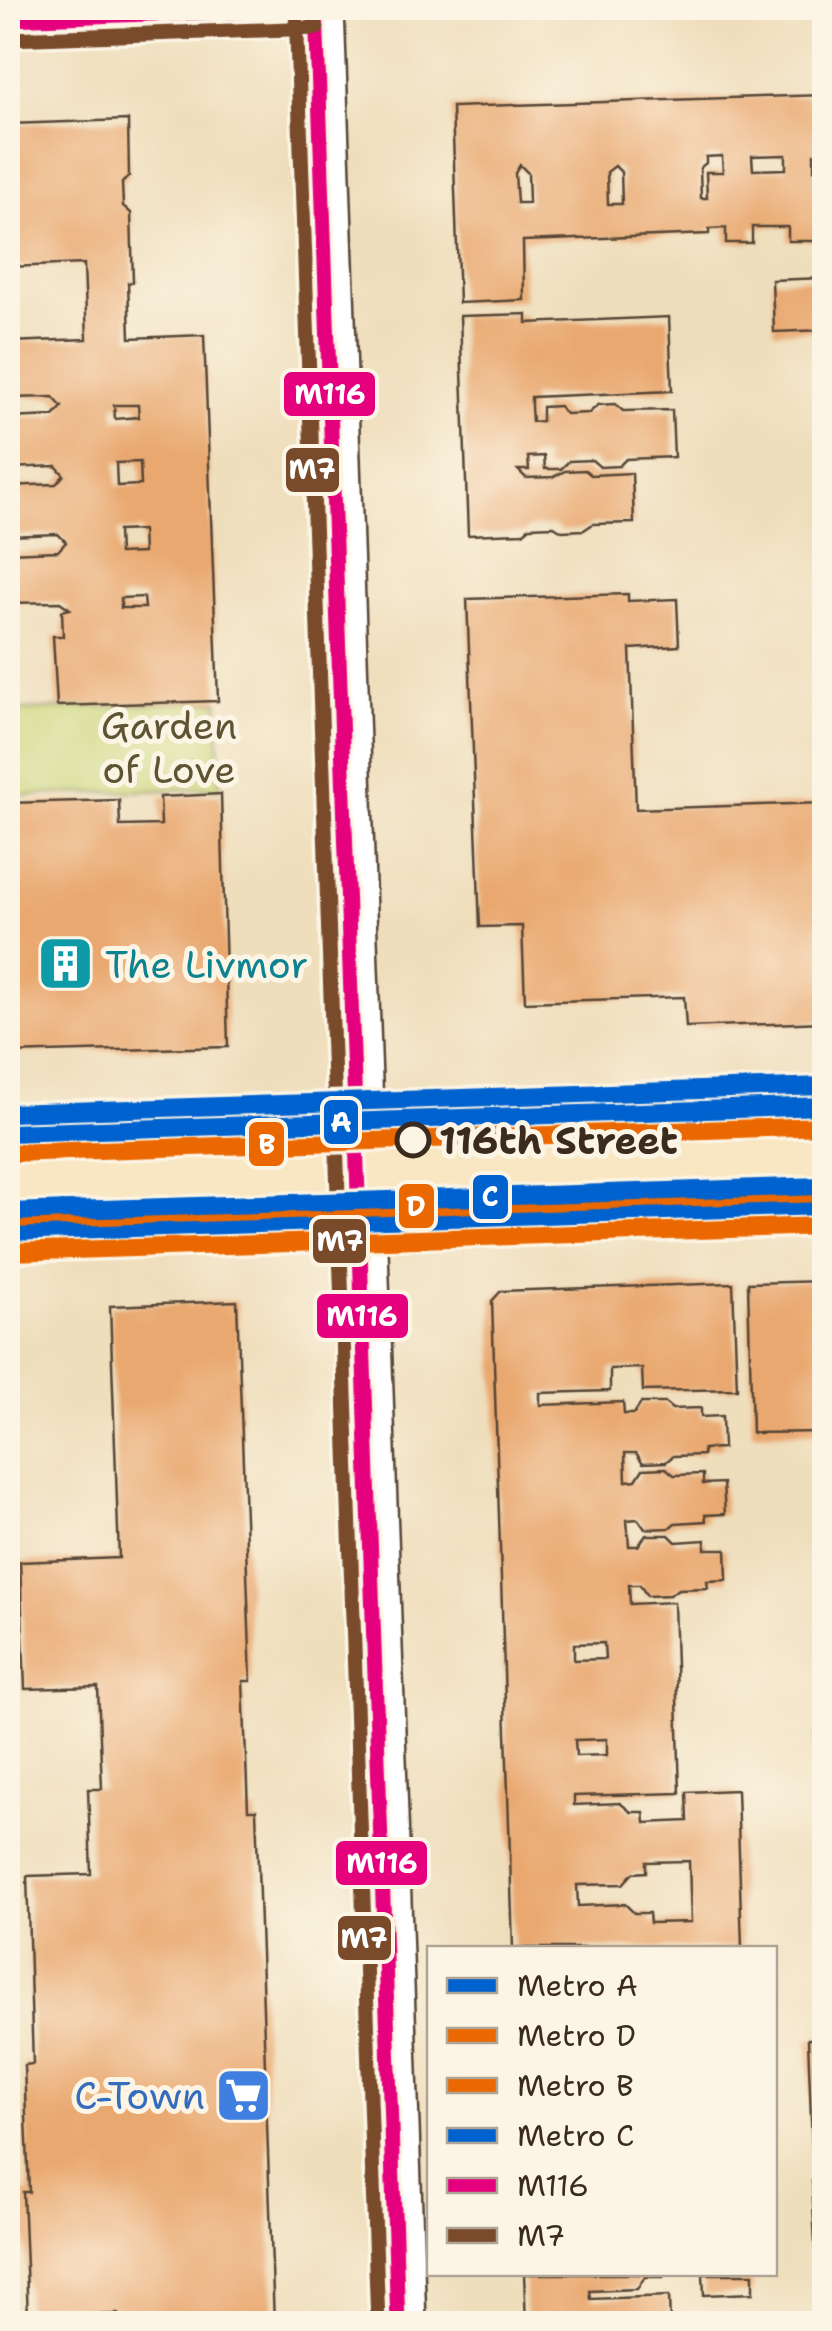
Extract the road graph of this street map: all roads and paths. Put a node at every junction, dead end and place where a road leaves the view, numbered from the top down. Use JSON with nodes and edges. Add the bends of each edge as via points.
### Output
{"nodes":[{"id":1,"x":317,"y":8,"type":"edge"},
{"id":2,"x":8,"y":19,"type":"edge"},
{"id":3,"x":824,"y":1155,"type":"edge"},
{"id":4,"x":358,"y":1170,"type":"junction"},
{"id":5,"x":8,"y":1182,"type":"edge"},
{"id":6,"x":398,"y":2324,"type":"edge"}],
"edges":[{"from":1,"to":2,"type":"street"},
{"from":1,"to":4,"type":"street"},
{"from":3,"to":4,"type":"main road"},
{"from":4,"to":5,"type":"main road"},
{"from":4,"to":6,"type":"street"}]}
